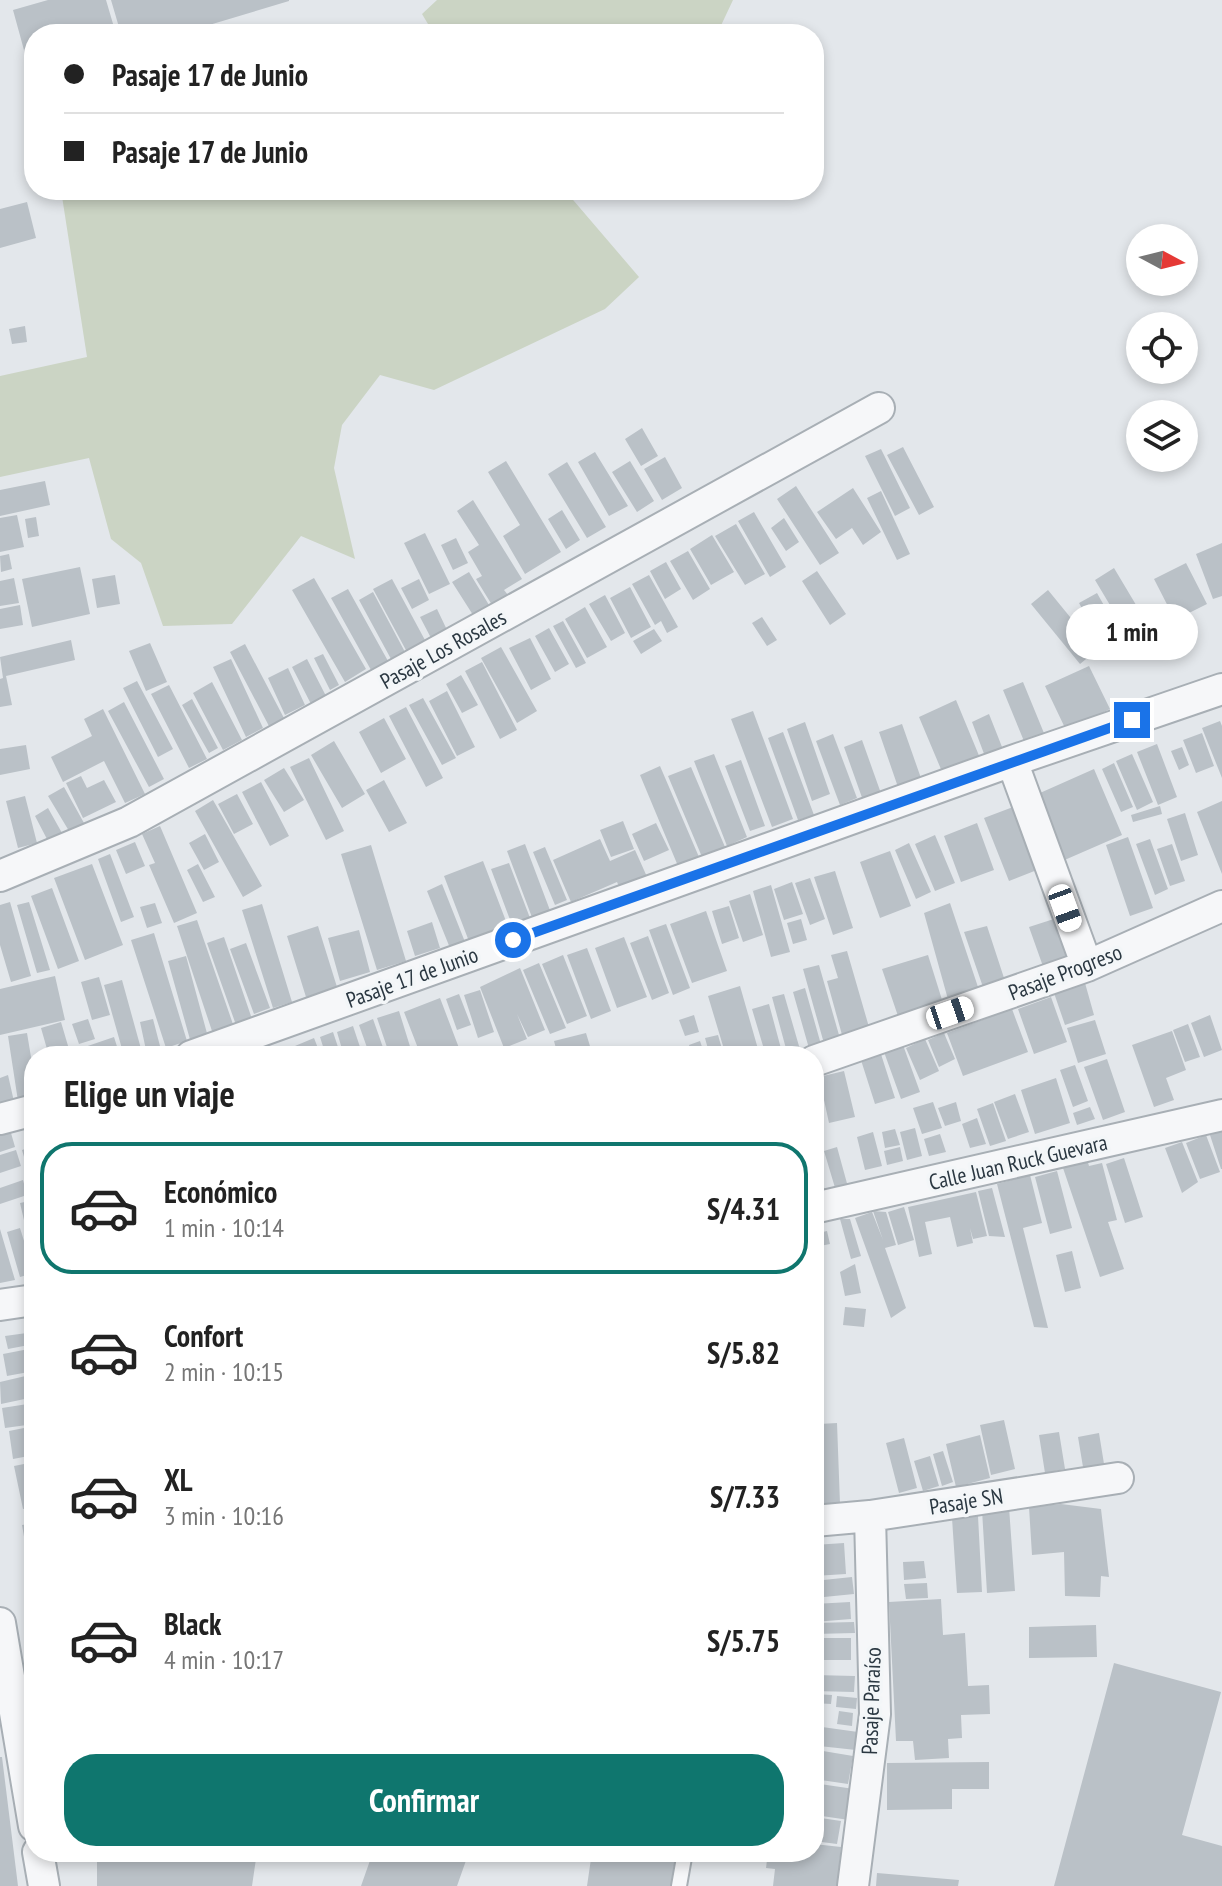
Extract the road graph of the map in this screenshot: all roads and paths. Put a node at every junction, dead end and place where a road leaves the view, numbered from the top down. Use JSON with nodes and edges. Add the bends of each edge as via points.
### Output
{"nodes":[{"id":1,"x":879,"y":408,"type":"dead end"},
{"id":2,"x":1222,"y":689,"type":"edge"},
{"id":3,"x":1012,"y":761,"type":"junction"},
{"id":4,"x":0,"y":876,"type":"edge"},
{"id":5,"x":1222,"y":906,"type":"edge"},
{"id":6,"x":1087,"y":966,"type":"junction"},
{"id":7,"x":219,"y":1046,"type":"edge"},
{"id":8,"x":824,"y":1058,"type":"edge"},
{"id":9,"x":24,"y":1113,"type":"edge"},
{"id":10,"x":1222,"y":1115,"type":"edge"},
{"id":11,"x":0,"y":1119,"type":"edge"},
{"id":12,"x":824,"y":1206,"type":"edge"},
{"id":13,"x":24,"y":1301,"type":"edge"},
{"id":14,"x":0,"y":1305,"type":"edge"},
{"id":15,"x":1118,"y":1478,"type":"dead end"},
{"id":16,"x":870,"y":1516,"type":"junction"},
{"id":17,"x":824,"y":1520,"type":"edge"},
{"id":18,"x":0,"y":1623,"type":"edge"},
{"id":19,"x":6,"y":1699,"type":"edge"},
{"id":20,"x":24,"y":1781,"type":"edge"},
{"id":21,"x":40,"y":1862,"type":"edge"},
{"id":22,"x":683,"y":1862,"type":"edge"},
{"id":23,"x":44,"y":1886,"type":"edge"},
{"id":24,"x":679,"y":1886,"type":"edge"},
{"id":25,"x":853,"y":1886,"type":"edge"}],
"edges":[{"from":1,"to":4,"type":"street","name":"Pasaje Los Rosales","via":[[129,822]]},
{"from":2,"to":3,"type":"street","name":"Pasaje 17 de Junio"},
{"from":3,"to":6,"type":"street"},
{"from":3,"to":7,"type":"street","name":"Pasaje 17 de Junio"},
{"from":5,"to":6,"type":"street","name":"Pasaje Progreso"},
{"from":6,"to":8,"type":"street","name":"Pasaje Progreso"},
{"from":9,"to":11,"type":"street"},
{"from":10,"to":12,"type":"street","name":"Calle Juan Ruck Guevara"},
{"from":13,"to":14,"type":"street"},
{"from":15,"to":16,"type":"street","name":"Pasaje SN"},
{"from":16,"to":17,"type":"street","name":"Pasaje SN"},
{"from":16,"to":25,"type":"street","name":"Pasaje Paraíso","via":[[875,1714]]},
{"from":18,"to":19,"type":"street"},
{"from":19,"to":20,"type":"street"},
{"from":21,"to":23,"type":"street"},
{"from":22,"to":24,"type":"lane"}]}
